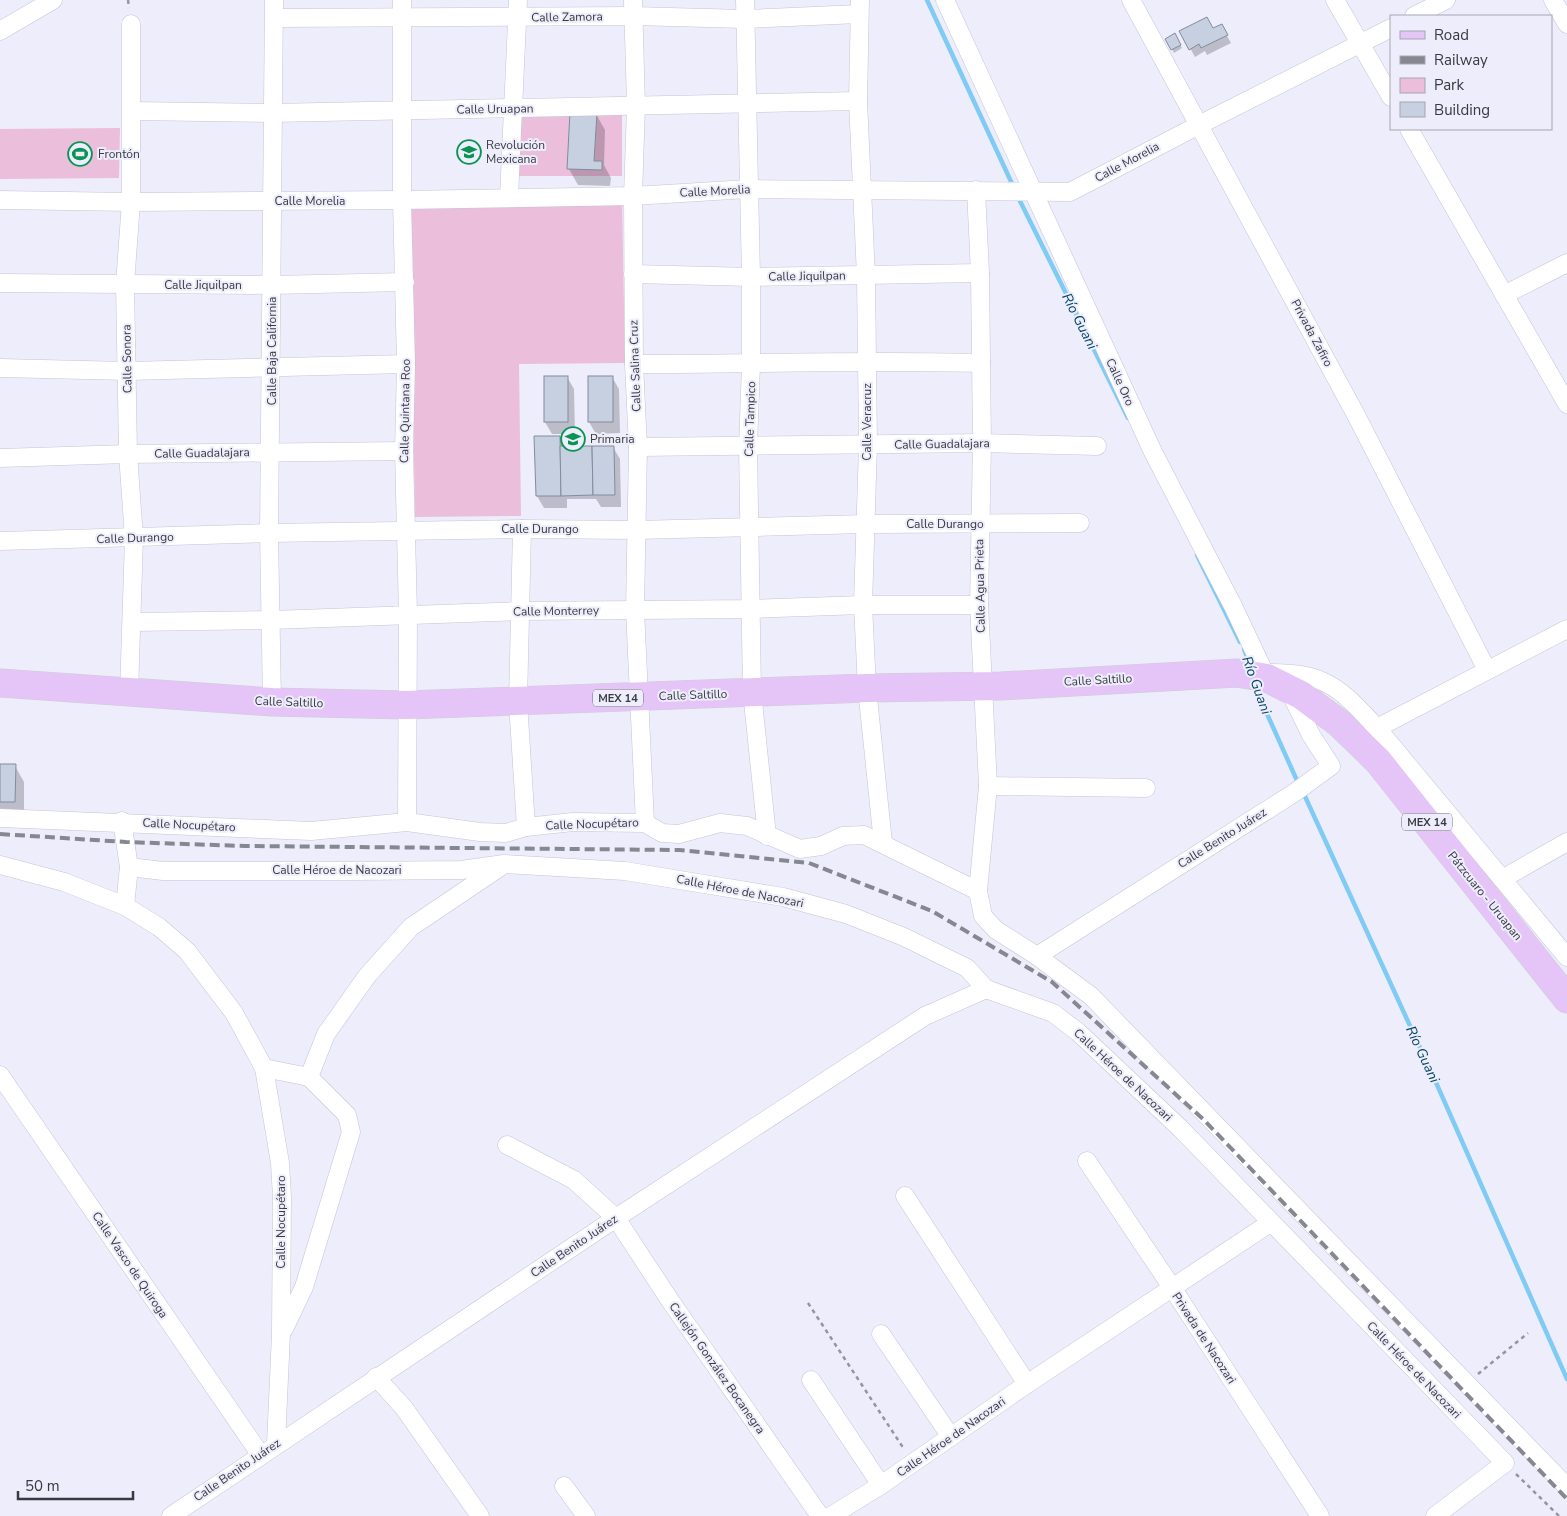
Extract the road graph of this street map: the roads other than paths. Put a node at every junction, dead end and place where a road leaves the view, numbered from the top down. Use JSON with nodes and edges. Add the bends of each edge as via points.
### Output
{"nodes":[{"id":1,"x":53,"y":0,"type":"edge"},
{"id":2,"x":274,"y":0,"type":"edge"},
{"id":3,"x":402,"y":0,"type":"edge"},
{"id":4,"x":518,"y":0,"type":"edge"},
{"id":5,"x":745,"y":0,"type":"edge"},
{"id":6,"x":945,"y":0,"type":"edge"},
{"id":7,"x":1130,"y":0,"type":"edge"},
{"id":8,"x":1335,"y":0,"type":"edge"},
{"id":9,"x":1446,"y":0,"type":"edge"},
{"id":10,"x":1552,"y":0,"type":"edge"},
{"id":11,"x":860,"y":7,"type":"edge"},
{"id":12,"x":633,"y":8,"type":"edge"},
{"id":13,"x":1416,"y":15,"type":"edge"},
{"id":14,"x":274,"y":18,"type":"junction"},
{"id":15,"x":402,"y":18,"type":"junction"},
{"id":16,"x":518,"y":18,"type":"junction"},
{"id":17,"x":745,"y":19,"type":"junction"},
{"id":18,"x":131,"y":24,"type":"dead end"},
{"id":19,"x":1567,"y":24,"type":"edge"},
{"id":20,"x":1390,"y":29,"type":"edge"},
{"id":21,"x":0,"y":31,"type":"edge"},
{"id":22,"x":1360,"y":44,"type":"junction"},
{"id":23,"x":1390,"y":95,"type":"edge"},
{"id":24,"x":858,"y":101,"type":"junction"},
{"id":25,"x":746,"y":103,"type":"junction"},
{"id":26,"x":636,"y":106,"type":"junction"},
{"id":27,"x":514,"y":108,"type":"junction"},
{"id":28,"x":402,"y":110,"type":"junction"},
{"id":29,"x":132,"y":111,"type":"junction"},
{"id":30,"x":272,"y":113,"type":"junction"},
{"id":31,"x":1199,"y":124,"type":"junction"},
{"id":32,"x":1410,"y":130,"type":"edge"},
{"id":33,"x":748,"y":189,"type":"junction"},
{"id":34,"x":981,"y":190,"type":"junction"},
{"id":35,"x":862,"y":191,"type":"junction"},
{"id":36,"x":1028,"y":192,"type":"junction"},
{"id":37,"x":633,"y":196,"type":"junction"},
{"id":38,"x":509,"y":197,"type":"junction"},
{"id":39,"x":0,"y":200,"type":"edge"},
{"id":40,"x":402,"y":200,"type":"junction"},
{"id":41,"x":272,"y":201,"type":"junction"},
{"id":42,"x":131,"y":202,"type":"junction"},
{"id":43,"x":1567,"y":264,"type":"edge"},
{"id":44,"x":980,"y":273,"type":"junction"},
{"id":45,"x":633,"y":274,"type":"junction"},
{"id":46,"x":866,"y":276,"type":"junction"},
{"id":47,"x":751,"y":277,"type":"junction"},
{"id":48,"x":0,"y":282,"type":"edge"},
{"id":49,"x":406,"y":282,"type":"junction"},
{"id":50,"x":125,"y":284,"type":"junction"},
{"id":51,"x":272,"y":285,"type":"junction"},
{"id":52,"x":1504,"y":295,"type":"junction"},
{"id":53,"x":867,"y":360,"type":"junction"},
{"id":54,"x":980,"y":363,"type":"junction"},
{"id":55,"x":406,"y":364,"type":"junction"},
{"id":56,"x":634,"y":364,"type":"junction"},
{"id":57,"x":751,"y":364,"type":"junction"},
{"id":58,"x":272,"y":367,"type":"junction"},
{"id":59,"x":0,"y":368,"type":"edge"},
{"id":60,"x":128,"y":371,"type":"junction"},
{"id":61,"x":1567,"y":404,"type":"edge"},
{"id":62,"x":982,"y":443,"type":"junction"},
{"id":63,"x":868,"y":445,"type":"junction"},
{"id":64,"x":748,"y":446,"type":"junction"},
{"id":65,"x":1097,"y":446,"type":"dead end"},
{"id":66,"x":638,"y":447,"type":"junction"},
{"id":67,"x":404,"y":451,"type":"junction"},
{"id":68,"x":271,"y":452,"type":"junction"},
{"id":69,"x":128,"y":454,"type":"junction"},
{"id":70,"x":0,"y":458,"type":"edge"},
{"id":71,"x":980,"y":523,"type":"junction"},
{"id":72,"x":1080,"y":523,"type":"dead end"},
{"id":73,"x":866,"y":524,"type":"junction"},
{"id":74,"x":750,"y":528,"type":"junction"},
{"id":75,"x":522,"y":529,"type":"junction"},
{"id":76,"x":636,"y":530,"type":"junction"},
{"id":77,"x":406,"y":532,"type":"junction"},
{"id":78,"x":269,"y":533,"type":"junction"},
{"id":79,"x":134,"y":538,"type":"junction"},
{"id":80,"x":0,"y":541,"type":"edge"},
{"id":81,"x":863,"y":605,"type":"junction"},
{"id":82,"x":979,"y":605,"type":"junction"},
{"id":83,"x":751,"y":609,"type":"junction"},
{"id":84,"x":636,"y":610,"type":"junction"},
{"id":85,"x":521,"y":611,"type":"junction"},
{"id":86,"x":408,"y":614,"type":"junction"},
{"id":87,"x":271,"y":620,"type":"junction"},
{"id":88,"x":133,"y":622,"type":"junction"},
{"id":89,"x":1567,"y":629,"type":"edge"},
{"id":90,"x":1487,"y":670,"type":"junction"},
{"id":91,"x":1264,"y":678,"type":"junction"},
{"id":92,"x":0,"y":683,"type":"edge"},
{"id":93,"x":984,"y":686,"type":"junction"},
{"id":94,"x":866,"y":688,"type":"junction"},
{"id":95,"x":752,"y":692,"type":"junction"},
{"id":96,"x":129,"y":693,"type":"junction"},
{"id":97,"x":639,"y":697,"type":"junction"},
{"id":98,"x":272,"y":702,"type":"junction"},
{"id":99,"x":518,"y":702,"type":"junction"},
{"id":100,"x":406,"y":705,"type":"junction"},
{"id":101,"x":1378,"y":728,"type":"junction"},
{"id":102,"x":988,"y":786,"type":"junction"},
{"id":103,"x":1146,"y":788,"type":"dead end"},
{"id":104,"x":0,"y":818,"type":"edge"},
{"id":105,"x":122,"y":821,"type":"junction"},
{"id":106,"x":407,"y":822,"type":"junction"},
{"id":107,"x":645,"y":823,"type":"junction"},
{"id":108,"x":526,"y":827,"type":"junction"},
{"id":109,"x":767,"y":836,"type":"junction"},
{"id":110,"x":1567,"y":842,"type":"edge"},
{"id":111,"x":883,"y":843,"type":"junction"},
{"id":112,"x":504,"y":864,"type":"junction"},
{"id":113,"x":0,"y":865,"type":"edge"},
{"id":114,"x":129,"y":867,"type":"junction"},
{"id":115,"x":1502,"y":879,"type":"junction"},
{"id":116,"x":978,"y":891,"type":"junction"},
{"id":117,"x":125,"y":906,"type":"junction"},
{"id":118,"x":1038,"y":956,"type":"junction"},
{"id":119,"x":1567,"y":957,"type":"edge"},
{"id":120,"x":986,"y":989,"type":"junction"},
{"id":121,"x":1567,"y":999,"type":"edge"},
{"id":122,"x":264,"y":1068,"type":"junction"},
{"id":123,"x":0,"y":1075,"type":"edge"},
{"id":124,"x":309,"y":1077,"type":"junction"},
{"id":125,"x":507,"y":1145,"type":"dead end"},
{"id":126,"x":1087,"y":1161,"type":"dead end"},
{"id":127,"x":905,"y":1196,"type":"dead end"},
{"id":128,"x":616,"y":1218,"type":"junction"},
{"id":129,"x":1270,"y":1223,"type":"junction"},
{"id":130,"x":1173,"y":1289,"type":"junction"},
{"id":131,"x":281,"y":1334,"type":"junction"},
{"id":132,"x":882,"y":1334,"type":"dead end"},
{"id":133,"x":376,"y":1377,"type":"junction"},
{"id":134,"x":811,"y":1380,"type":"dead end"},
{"id":135,"x":1027,"y":1384,"type":"junction"},
{"id":136,"x":950,"y":1437,"type":"junction"},
{"id":137,"x":276,"y":1444,"type":"junction"},
{"id":138,"x":260,"y":1454,"type":"junction"},
{"id":139,"x":881,"y":1485,"type":"junction"},
{"id":140,"x":564,"y":1486,"type":"dead end"},
{"id":141,"x":1567,"y":1487,"type":"edge"},
{"id":142,"x":171,"y":1516,"type":"edge"},
{"id":143,"x":480,"y":1516,"type":"edge"},
{"id":144,"x":586,"y":1516,"type":"edge"},
{"id":145,"x":820,"y":1516,"type":"edge"},
{"id":146,"x":832,"y":1516,"type":"edge"},
{"id":147,"x":1320,"y":1516,"type":"edge"},
{"id":148,"x":1436,"y":1516,"type":"edge"}],
"edges":[{"from":1,"to":21,"type":"street"},
{"from":2,"to":14,"type":"street","name":"Calle Baja California"},
{"from":3,"to":15,"type":"street","name":"Calle Quintana Roo"},
{"from":4,"to":16,"type":"street"},
{"from":5,"to":17,"type":"street","name":"Calle Tampico"},
{"from":6,"to":36,"type":"street","name":"Calle Oro"},
{"from":7,"to":31,"type":"street","name":"Privada Zafiro"},
{"from":8,"to":22,"type":"street"},
{"from":9,"to":13,"type":"street"},
{"from":10,"to":19,"type":"street"},
{"from":11,"to":17,"type":"street","name":"Calle Zamora"},
{"from":11,"to":24,"type":"street","name":"Calle Veracruz"},
{"from":12,"to":16,"type":"street","name":"Calle Zamora"},
{"from":12,"to":17,"type":"street","name":"Calle Zamora"},
{"from":12,"to":26,"type":"street","name":"Calle Salina Cruz"},
{"from":14,"to":15,"type":"street","name":"Calle Zamora"},
{"from":14,"to":30,"type":"street","name":"Calle Baja California"},
{"from":15,"to":16,"type":"street","name":"Calle Zamora"},
{"from":15,"to":28,"type":"street","name":"Calle Quintana Roo"},
{"from":16,"to":27,"type":"street"},
{"from":17,"to":25,"type":"street","name":"Calle Tampico"},
{"from":18,"to":29,"type":"street","name":"Calle Sonora"},
{"from":20,"to":22,"type":"street","name":"Calle Morelia"},
{"from":22,"to":23,"type":"street"},
{"from":22,"to":31,"type":"street","name":"Calle Morelia"},
{"from":24,"to":25,"type":"street","name":"Calle Uruapan"},
{"from":24,"to":35,"type":"street","name":"Calle Veracruz"},
{"from":25,"to":26,"type":"street","name":"Calle Uruapan"},
{"from":25,"to":33,"type":"street","name":"Calle Tampico"},
{"from":26,"to":27,"type":"street","name":"Calle Uruapan"},
{"from":26,"to":37,"type":"street","name":"Calle Salina Cruz"},
{"from":27,"to":28,"type":"street","name":"Calle Uruapan"},
{"from":27,"to":38,"type":"street"},
{"from":28,"to":30,"type":"street","name":"Calle Uruapan"},
{"from":28,"to":40,"type":"street","name":"Calle Quintana Roo"},
{"from":29,"to":30,"type":"street","name":"Calle Uruapan"},
{"from":29,"to":42,"type":"street","name":"Calle Sonora"},
{"from":30,"to":41,"type":"street","name":"Calle Baja California"},
{"from":31,"to":36,"type":"street","name":"Calle Morelia","via":[[1070,192]]},
{"from":31,"to":90,"type":"street","name":"Privada Zafiro","via":[[1356,415]]},
{"from":32,"to":52,"type":"street"},
{"from":33,"to":35,"type":"street","name":"Calle Morelia"},
{"from":33,"to":37,"type":"street","name":"Calle Morelia"},
{"from":33,"to":47,"type":"street","name":"Calle Tampico"},
{"from":34,"to":35,"type":"street","name":"Calle Morelia"},
{"from":34,"to":36,"type":"street","name":"Calle Morelia"},
{"from":34,"to":44,"type":"street","name":"Calle Agua Prieta"},
{"from":35,"to":46,"type":"street","name":"Calle Veracruz"},
{"from":36,"to":91,"type":"street","name":"Calle Oro"},
{"from":37,"to":38,"type":"street","name":"Calle Morelia"},
{"from":37,"to":45,"type":"street","name":"Calle Salina Cruz"},
{"from":38,"to":40,"type":"street","name":"Calle Morelia"},
{"from":39,"to":42,"type":"street","name":"Calle Morelia"},
{"from":40,"to":41,"type":"street","name":"Calle Morelia"},
{"from":40,"to":49,"type":"street","name":"Calle Quintana Roo"},
{"from":41,"to":42,"type":"street","name":"Calle Morelia"},
{"from":41,"to":51,"type":"street","name":"Calle Baja California"},
{"from":42,"to":50,"type":"street","name":"Calle Sonora"},
{"from":43,"to":52,"type":"street"},
{"from":44,"to":46,"type":"street","name":"Calle Jiquilpan"},
{"from":44,"to":54,"type":"street","name":"Calle Agua Prieta"},
{"from":45,"to":47,"type":"street","name":"Calle Jiquilpan"},
{"from":45,"to":56,"type":"street","name":"Calle Salina Cruz"},
{"from":46,"to":47,"type":"street","name":"Calle Jiquilpan"},
{"from":46,"to":53,"type":"street","name":"Calle Veracruz"},
{"from":47,"to":57,"type":"street","name":"Calle Tampico"},
{"from":48,"to":50,"type":"street","name":"Calle Jiquilpan"},
{"from":49,"to":51,"type":"street","name":"Calle Jiquilpan"},
{"from":49,"to":55,"type":"street","name":"Calle Quintana Roo"},
{"from":50,"to":51,"type":"street","name":"Calle Jiquilpan"},
{"from":50,"to":60,"type":"street","name":"Calle Sonora"},
{"from":51,"to":58,"type":"street","name":"Calle Baja California"},
{"from":52,"to":61,"type":"street"},
{"from":53,"to":54,"type":"street"},
{"from":53,"to":57,"type":"street"},
{"from":53,"to":63,"type":"street","name":"Calle Veracruz"},
{"from":54,"to":62,"type":"street","name":"Calle Agua Prieta"},
{"from":55,"to":58,"type":"street"},
{"from":55,"to":67,"type":"street","name":"Calle Quintana Roo"},
{"from":56,"to":57,"type":"street"},
{"from":56,"to":66,"type":"street","name":"Calle Salina Cruz"},
{"from":57,"to":64,"type":"street","name":"Calle Tampico"},
{"from":58,"to":60,"type":"street"},
{"from":58,"to":68,"type":"street","name":"Calle Baja California"},
{"from":59,"to":60,"type":"street"},
{"from":60,"to":69,"type":"street","name":"Calle Sonora"},
{"from":62,"to":63,"type":"street","name":"Calle Guadalajara"},
{"from":62,"to":65,"type":"street","name":"Calle Guadalajara"},
{"from":62,"to":71,"type":"street","name":"Calle Agua Prieta"},
{"from":63,"to":64,"type":"street","name":"Calle Guadalajara"},
{"from":63,"to":73,"type":"street","name":"Calle Veracruz"},
{"from":64,"to":66,"type":"street","name":"Calle Guadalajara"},
{"from":64,"to":74,"type":"street","name":"Calle Tampico"},
{"from":66,"to":76,"type":"street","name":"Calle Salina Cruz"},
{"from":67,"to":68,"type":"street","name":"Calle Guadalajara"},
{"from":67,"to":77,"type":"street","name":"Calle Quintana Roo"},
{"from":68,"to":69,"type":"street","name":"Calle Guadalajara"},
{"from":68,"to":78,"type":"street","name":"Calle Baja California"},
{"from":69,"to":70,"type":"street","name":"Calle Guadalajara"},
{"from":69,"to":79,"type":"street","name":"Calle Sonora"},
{"from":71,"to":72,"type":"street","name":"Calle Durango"},
{"from":71,"to":73,"type":"street","name":"Calle Durango"},
{"from":71,"to":82,"type":"street","name":"Calle Agua Prieta"},
{"from":73,"to":74,"type":"street","name":"Calle Durango"},
{"from":73,"to":81,"type":"street","name":"Calle Veracruz"},
{"from":74,"to":76,"type":"street","name":"Calle Durango"},
{"from":74,"to":83,"type":"street","name":"Calle Tampico"},
{"from":75,"to":76,"type":"street","name":"Calle Durango"},
{"from":75,"to":77,"type":"street","name":"Calle Durango"},
{"from":75,"to":85,"type":"street"},
{"from":76,"to":84,"type":"street","name":"Calle Salina Cruz"},
{"from":77,"to":78,"type":"street","name":"Calle Durango"},
{"from":77,"to":86,"type":"street","name":"Calle Quintana Roo"},
{"from":78,"to":79,"type":"street","name":"Calle Durango"},
{"from":78,"to":87,"type":"street","name":"Calle Baja California"},
{"from":79,"to":80,"type":"street","name":"Calle Durango"},
{"from":79,"to":88,"type":"street","name":"Calle Sonora"},
{"from":81,"to":82,"type":"street","name":"Calle Monterrey"},
{"from":81,"to":83,"type":"street","name":"Calle Monterrey"},
{"from":81,"to":94,"type":"street","name":"Calle Veracruz"},
{"from":82,"to":93,"type":"street","name":"Calle Agua Prieta"},
{"from":83,"to":84,"type":"street","name":"Calle Monterrey"},
{"from":83,"to":95,"type":"street","name":"Calle Tampico"},
{"from":84,"to":85,"type":"street","name":"Calle Monterrey"},
{"from":84,"to":97,"type":"street","name":"Calle Salina Cruz"},
{"from":85,"to":86,"type":"street","name":"Calle Monterrey"},
{"from":85,"to":99,"type":"street"},
{"from":86,"to":87,"type":"street","name":"Calle Monterrey"},
{"from":86,"to":100,"type":"street","name":"Calle Quintana Roo"},
{"from":87,"to":88,"type":"street","name":"Calle Monterrey"},
{"from":87,"to":98,"type":"street","name":"Calle Baja California"},
{"from":88,"to":96,"type":"street","name":"Calle Sonora"},
{"from":89,"to":90,"type":"street"},
{"from":90,"to":101,"type":"street"},
{"from":91,"to":93,"type":"main road","name":"Calle Saltillo","number":"MEX 14"},
{"from":91,"to":101,"type":"street","via":[[1302,674],[1324,680],[1346,694]]},
{"from":91,"to":118,"type":"street","name":"Calle Benito Juárez","via":[[1332,766]]},
{"from":91,"to":121,"type":"main road","name":"Pátzcuaro - Uruapan","number":"MEX 14","via":[[1314,703],[1378,761]]},
{"from":92,"to":96,"type":"main road","name":"Calle Saltillo","number":"MEX 14"},
{"from":93,"to":94,"type":"main road","name":"Calle Saltillo","number":"MEX 14"},
{"from":93,"to":102,"type":"street","name":"Calle Agua Prieta"},
{"from":94,"to":95,"type":"main road","name":"Calle Saltillo","number":"MEX 14"},
{"from":94,"to":111,"type":"street","name":"Calle Veracruz"},
{"from":95,"to":97,"type":"main road","name":"Calle Saltillo","number":"MEX 14"},
{"from":95,"to":109,"type":"street","name":"Calle Tampico"},
{"from":96,"to":98,"type":"main road","name":"Calle Saltillo","number":"MEX 14"},
{"from":97,"to":99,"type":"main road","name":"Calle Saltillo","number":"MEX 14"},
{"from":97,"to":107,"type":"street","name":"Calle Salina Cruz"},
{"from":98,"to":100,"type":"main road","name":"Calle Saltillo","number":"MEX 14"},
{"from":99,"to":100,"type":"main road","name":"Calle Saltillo","number":"MEX 14"},
{"from":99,"to":108,"type":"street"},
{"from":100,"to":106,"type":"street","name":"Calle Quintana Roo"},
{"from":101,"to":115,"type":"street"},
{"from":102,"to":103,"type":"street"},
{"from":102,"to":116,"type":"street","name":"Calle Agua Prieta"},
{"from":104,"to":105,"type":"street","name":"Calle Nocupétaro"},
{"from":105,"to":106,"type":"street","name":"Calle Nocupétaro","via":[[311,831]]},
{"from":105,"to":114,"type":"street","name":"Calle Nocupétaro"},
{"from":106,"to":108,"type":"street","name":"Calle Nocupétaro","via":[[506,833]]},
{"from":107,"to":108,"type":"street","name":"Calle Nocupétaro","via":[[573,822]]},
{"from":107,"to":109,"type":"street","name":"Calle Nocupétaro","via":[[662,833],[679,834],[720,823],[747,826]]},
{"from":109,"to":111,"type":"street","name":"Calle Nocupétaro","via":[[800,849],[821,846],[843,836],[864,835]]},
{"from":110,"to":115,"type":"street"},
{"from":111,"to":116,"type":"street","name":"Calle Nocupétaro"},
{"from":112,"to":114,"type":"street","name":"Calle Héroe de Nacozari","via":[[461,870],[354,871],[164,871]]},
{"from":112,"to":120,"type":"street","name":"Calle Héroe de Nacozari","via":[[625,871],[782,896],[846,914],[904,937],[967,968]]},
{"from":112,"to":124,"type":"street","via":[[411,927],[367,976],[326,1034]]},
{"from":113,"to":117,"type":"street","name":"Calle Nocupétaro","via":[[64,882]]},
{"from":114,"to":117,"type":"street","name":"Calle Nocupétaro"},
{"from":115,"to":119,"type":"street"},
{"from":116,"to":118,"type":"street","name":"Calle Agua Prieta","via":[[983,916],[996,930]]},
{"from":117,"to":122,"type":"street","name":"Calle Nocupétaro","via":[[159,927],[187,951],[234,1013]]},
{"from":118,"to":141,"type":"street","name":"Calle Agua Prieta","via":[[1091,996]]},
{"from":120,"to":128,"type":"street","name":"Calle Benito Juárez","via":[[925,1016]]},
{"from":120,"to":129,"type":"street","name":"Calle Héroe de Nacozari","via":[[1053,1013],[1078,1032],[1181,1130]]},
{"from":122,"to":124,"type":"street"},
{"from":122,"to":131,"type":"street","name":"Calle Nocupétaro","via":[[280,1163]]},
{"from":123,"to":138,"type":"street","name":"Calle Vasco de Quiroga"},
{"from":124,"to":131,"type":"street","via":[[347,1115],[351,1132],[304,1287]]},
{"from":125,"to":128,"type":"street","name":"Callejón González Bocanegra","via":[[574,1180]]},
{"from":126,"to":130,"type":"street","name":"Privada de Nacozari"},
{"from":127,"to":135,"type":"street"},
{"from":128,"to":133,"type":"street","name":"Calle Benito Juárez"},
{"from":128,"to":145,"type":"street","name":"Callejón González Bocanegra"},
{"from":129,"to":130,"type":"street","name":"Calle Héroe de Nacozari"},
{"from":129,"to":148,"type":"street","name":"Calle Héroe de Nacozari","via":[[1505,1463]]},
{"from":130,"to":135,"type":"street","name":"Calle Héroe de Nacozari"},
{"from":130,"to":147,"type":"street","name":"Privada de Nacozari"},
{"from":131,"to":137,"type":"street","name":"Calle Nocupétaro"},
{"from":132,"to":136,"type":"street"},
{"from":133,"to":137,"type":"street","name":"Calle Benito Juárez"},
{"from":133,"to":143,"type":"street","via":[[404,1408]]},
{"from":134,"to":139,"type":"street"},
{"from":135,"to":136,"type":"street","name":"Calle Héroe de Nacozari"},
{"from":136,"to":139,"type":"street","name":"Calle Héroe de Nacozari"},
{"from":137,"to":138,"type":"street","name":"Calle Benito Juárez"},
{"from":138,"to":142,"type":"street","name":"Calle Benito Juárez"},
{"from":139,"to":146,"type":"street","name":"Calle Héroe de Nacozari"},
{"from":140,"to":144,"type":"street"}]}
